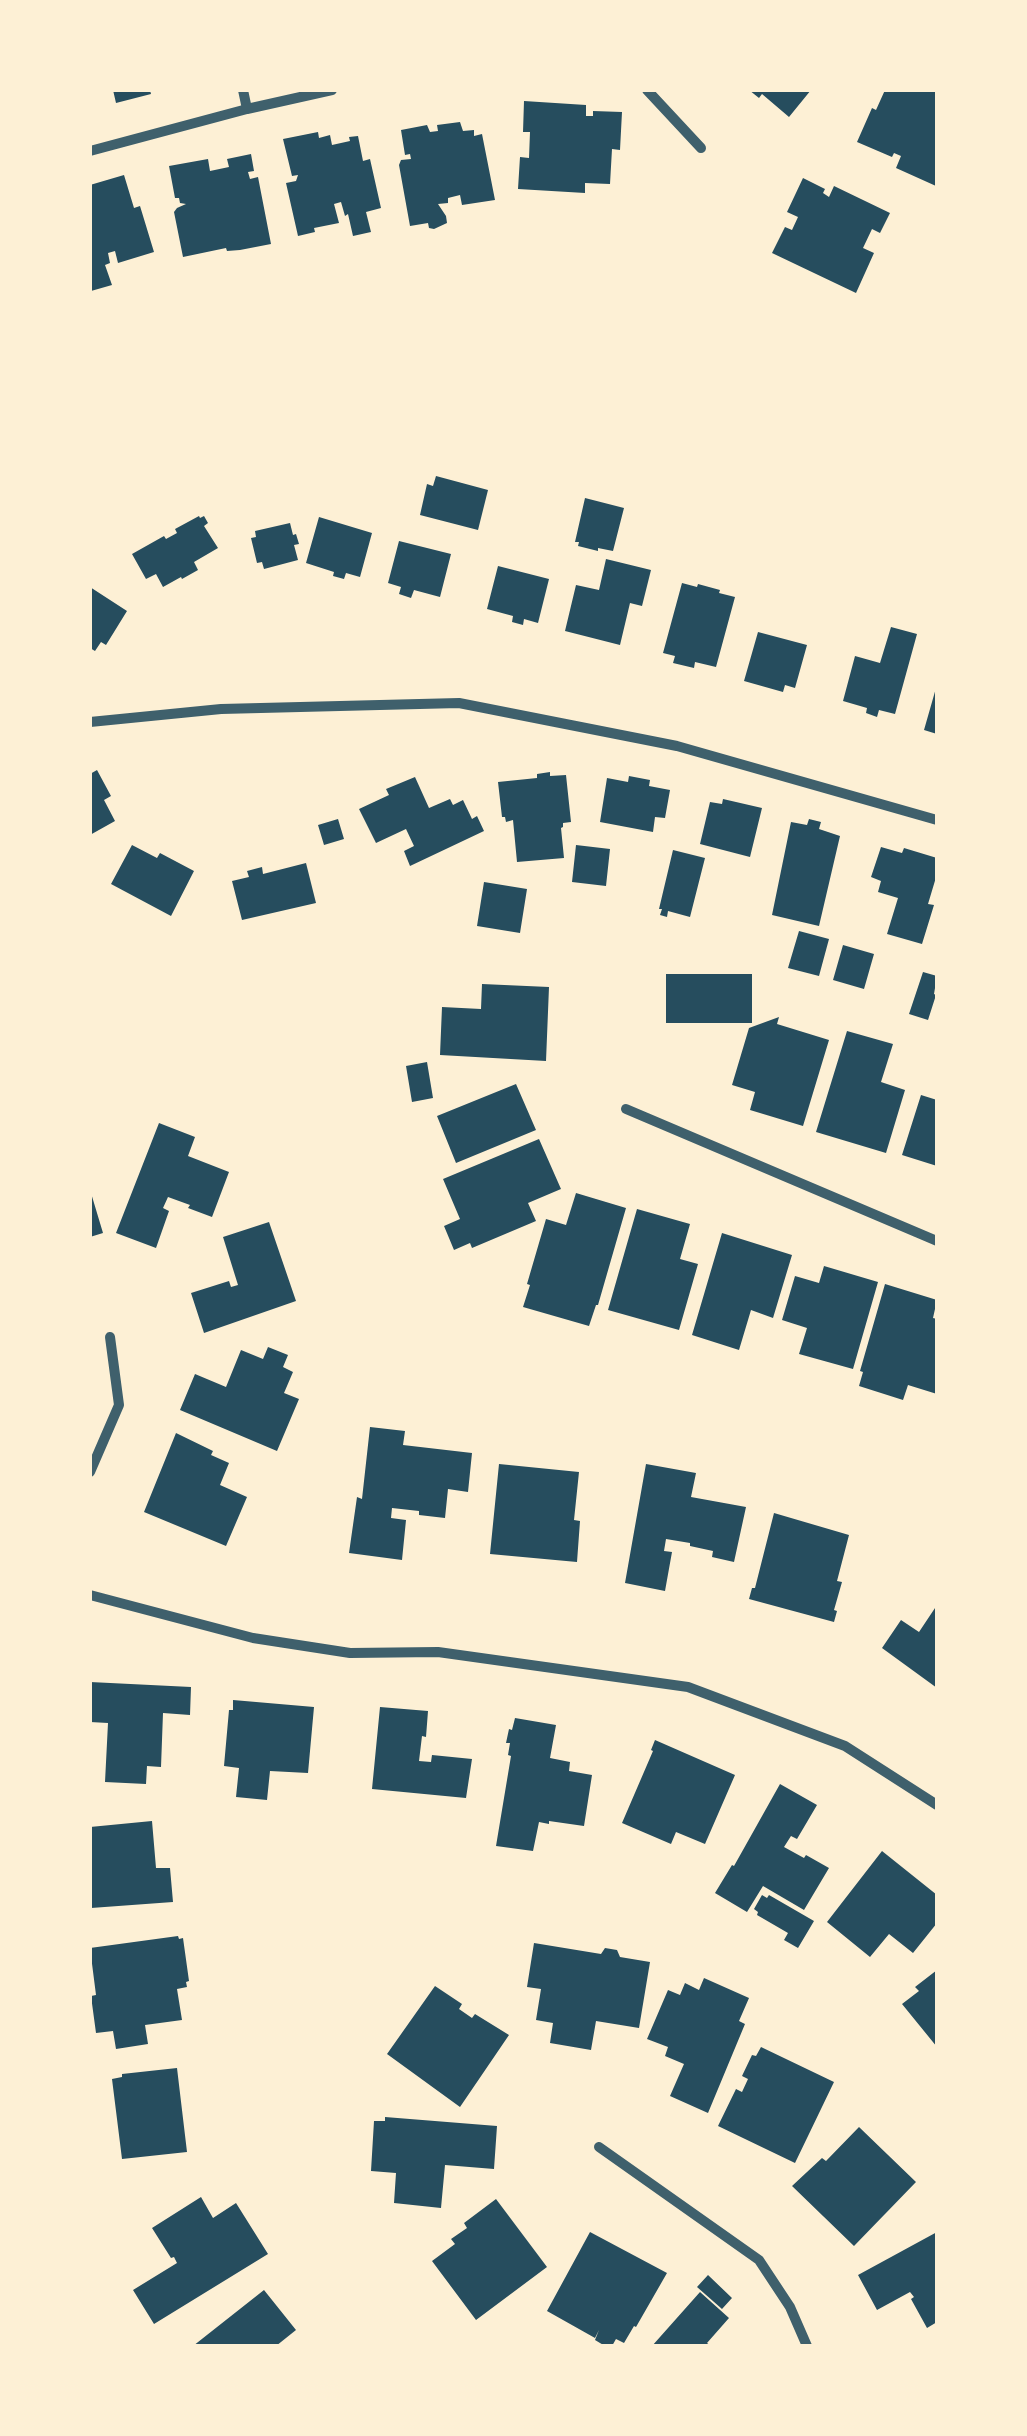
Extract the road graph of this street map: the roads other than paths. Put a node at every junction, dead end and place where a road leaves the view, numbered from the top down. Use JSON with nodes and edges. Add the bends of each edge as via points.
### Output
{"nodes":[{"id":1,"x":243,"y":90,"type":"edge"},
{"id":2,"x":332,"y":90,"type":"edge"},
{"id":3,"x":647,"y":90,"type":"edge"},
{"id":4,"x":247,"y":109,"type":"junction"},
{"id":5,"x":702,"y":148,"type":"dead end"},
{"id":6,"x":90,"y":151,"type":"edge"},
{"id":7,"x":90,"y":722,"type":"edge"},
{"id":8,"x":937,"y":820,"type":"edge"},
{"id":9,"x":626,"y":1109,"type":"dead end"},
{"id":10,"x":937,"y":1240,"type":"edge"},
{"id":11,"x":110,"y":1337,"type":"dead end"},
{"id":12,"x":90,"y":1472,"type":"edge"},
{"id":13,"x":90,"y":1596,"type":"edge"},
{"id":14,"x":937,"y":1805,"type":"edge"},
{"id":15,"x":599,"y":2147,"type":"dead end"},
{"id":16,"x":808,"y":2346,"type":"edge"}],
"edges":[{"from":1,"to":4,"type":"street"},
{"from":2,"to":4,"type":"street"},
{"from":3,"to":5,"type":"street"},
{"from":4,"to":6,"type":"street"},
{"from":7,"to":8,"type":"street","via":[[220,709],[459,703],[677,746]]},
{"from":9,"to":10,"type":"street"},
{"from":11,"to":12,"type":"street","via":[[118,1405]]},
{"from":13,"to":14,"type":"street","via":[[253,1638],[350,1652],[438,1652],[688,1686],[845,1746]]},
{"from":15,"to":16,"type":"street","via":[[759,2260]]}]}
